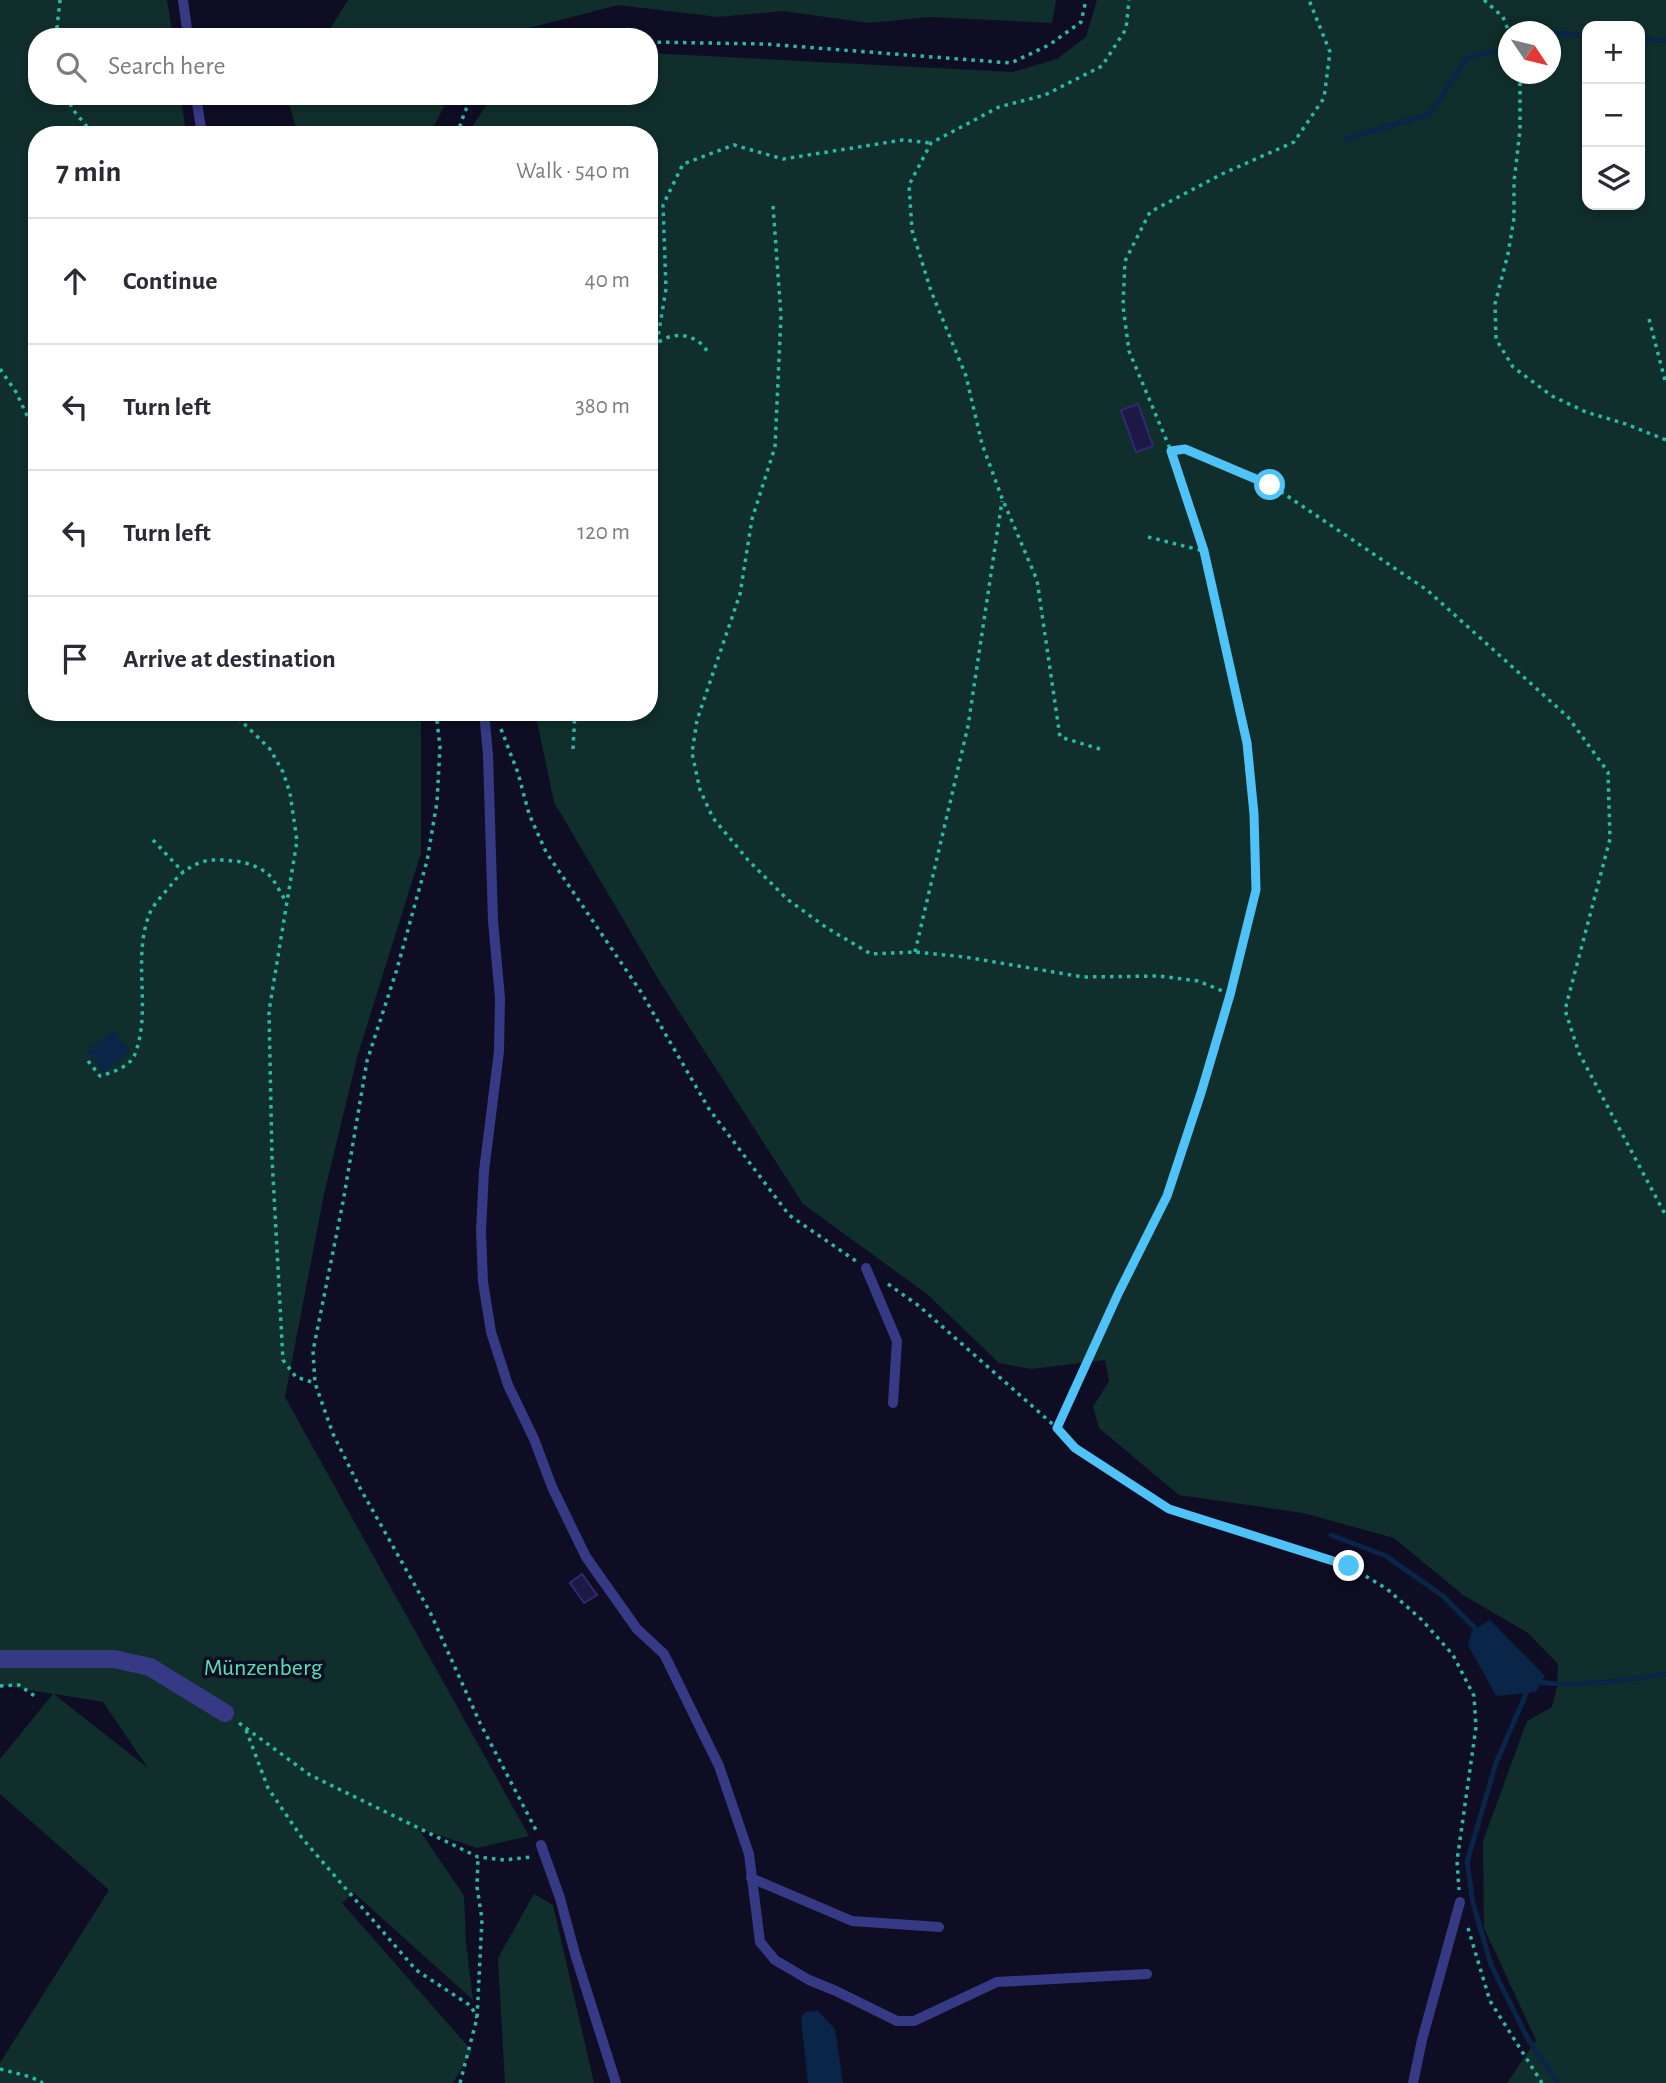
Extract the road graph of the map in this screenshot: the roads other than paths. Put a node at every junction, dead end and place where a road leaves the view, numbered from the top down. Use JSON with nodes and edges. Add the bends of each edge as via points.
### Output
{"nodes":[{"id":1,"x":183,"y":0,"type":"edge"},
{"id":2,"x":187,"y":28,"type":"edge"},
{"id":3,"x":197,"y":105,"type":"edge"},
{"id":4,"x":201,"y":126,"type":"edge"},
{"id":5,"x":485,"y":721,"type":"edge"},
{"id":6,"x":866,"y":1268,"type":"road end"},
{"id":7,"x":893,"y":1403,"type":"dead end"},
{"id":8,"x":0,"y":1659,"type":"edge"},
{"id":9,"x":225,"y":1713,"type":"road end"},
{"id":10,"x":541,"y":1845,"type":"road end"},
{"id":11,"x":751,"y":1878,"type":"junction"},
{"id":12,"x":1460,"y":1902,"type":"road end"},
{"id":13,"x":939,"y":1927,"type":"dead end"},
{"id":14,"x":1147,"y":1974,"type":"dead end"},
{"id":15,"x":616,"y":2083,"type":"edge"},
{"id":16,"x":1413,"y":2083,"type":"edge"}],
"edges":[{"from":1,"to":2,"type":"lane"},
{"from":3,"to":4,"type":"lane"},
{"from":5,"to":11,"type":"lane","via":[[500,998],[481,1231],[491,1332],[508,1385],[586,1557],[637,1629],[664,1654],[719,1766],[749,1854]]},
{"from":6,"to":7,"type":"lane","via":[[897,1341]]},
{"from":8,"to":9,"type":"street","via":[[114,1658],[150,1667]]},
{"from":10,"to":15,"type":"lane"},
{"from":11,"to":13,"type":"lane","via":[[852,1921]]},
{"from":11,"to":14,"type":"lane","via":[[760,1942],[775,1960],[897,2021],[914,2021],[997,1982]]},
{"from":12,"to":16,"type":"lane"}]}
